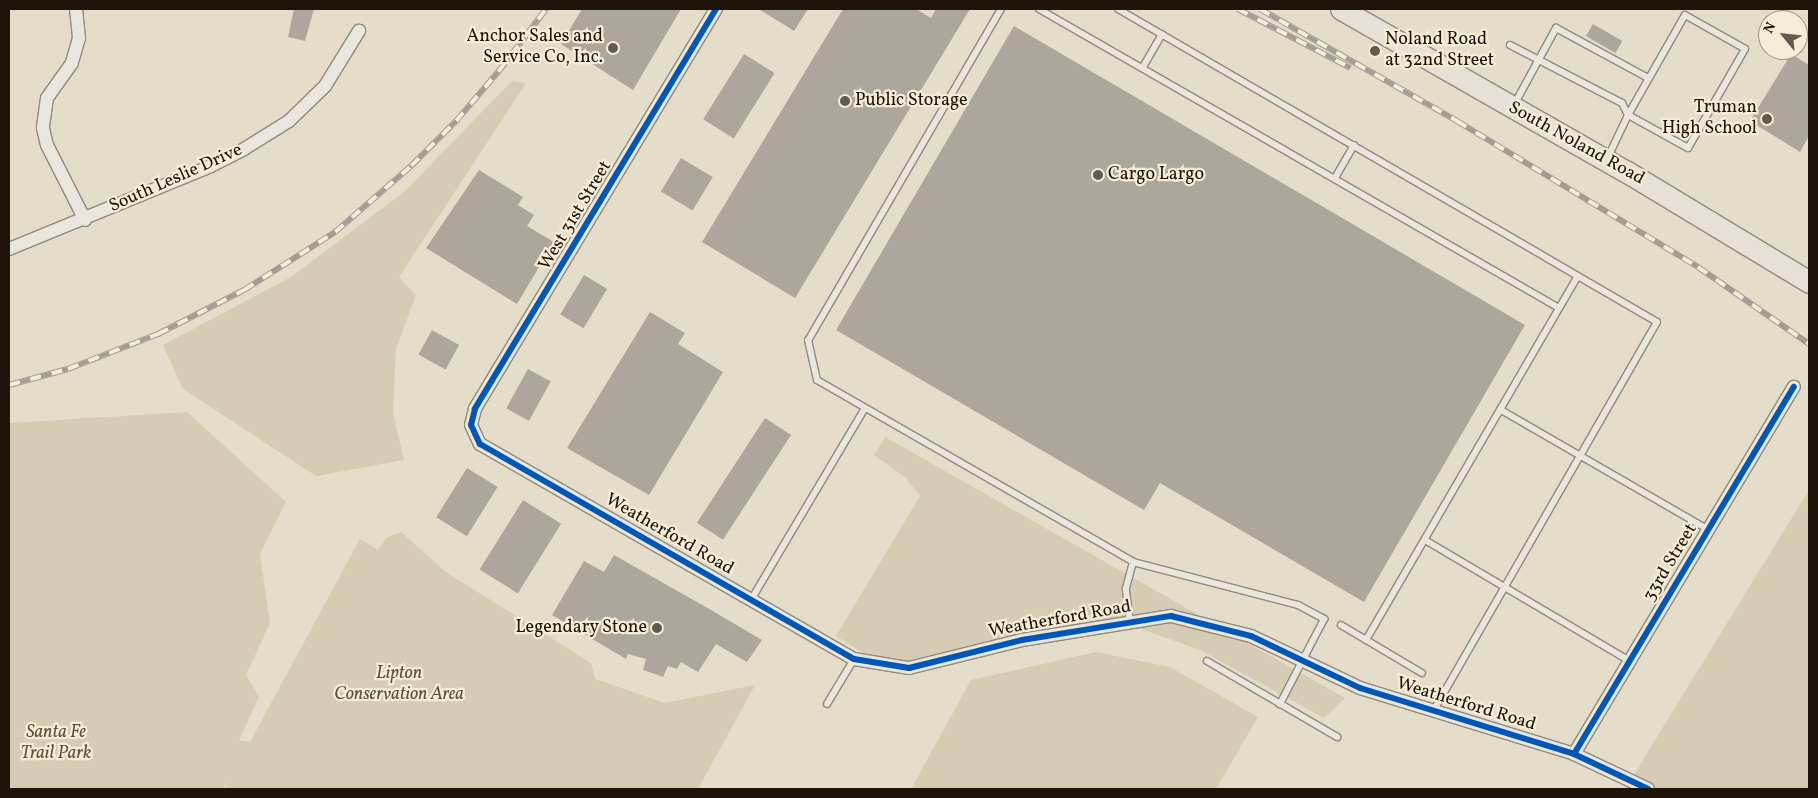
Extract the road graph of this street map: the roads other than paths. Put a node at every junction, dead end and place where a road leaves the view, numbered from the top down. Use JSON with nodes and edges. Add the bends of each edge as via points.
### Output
{"nodes":[{"id":1,"x":76,"y":9,"type":"edge"},
{"id":2,"x":716,"y":9,"type":"edge"},
{"id":3,"x":1001,"y":9,"type":"edge"},
{"id":4,"x":1038,"y":9,"type":"edge"},
{"id":5,"x":1118,"y":9,"type":"edge"},
{"id":6,"x":1347,"y":10,"type":"edge"},
{"id":7,"x":359,"y":31,"type":"dead end"},
{"id":8,"x":1162,"y":34,"type":"junction"},
{"id":9,"x":1510,"y":45,"type":"dead end"},
{"id":10,"x":1539,"y":60,"type":"junction"},
{"id":11,"x":1143,"y":67,"type":"junction"},
{"id":12,"x":1648,"y":78,"type":"junction"},
{"id":13,"x":1512,"y":108,"type":"junction"},
{"id":14,"x":1628,"y":115,"type":"junction"},
{"id":15,"x":1354,"y":145,"type":"junction"},
{"id":16,"x":1606,"y":160,"type":"junction"},
{"id":17,"x":1335,"y":178,"type":"junction"},
{"id":18,"x":86,"y":220,"type":"junction"},
{"id":19,"x":9,"y":249,"type":"edge"},
{"id":20,"x":1578,"y":276,"type":"junction"},
{"id":21,"x":1809,"y":282,"type":"edge"},
{"id":22,"x":1559,"y":308,"type":"junction"},
{"id":23,"x":1794,"y":387,"type":"dead end"},
{"id":24,"x":865,"y":408,"type":"junction"},
{"id":25,"x":1501,"y":410,"type":"junction"},
{"id":26,"x":477,"y":440,"type":"joint"},
{"id":27,"x":1581,"y":457,"type":"junction"},
{"id":28,"x":1709,"y":530,"type":"junction"},
{"id":29,"x":1425,"y":540,"type":"junction"},
{"id":30,"x":1133,"y":562,"type":"junction"},
{"id":31,"x":1505,"y":587,"type":"junction"},
{"id":32,"x":751,"y":600,"type":"junction"},
{"id":33,"x":1130,"y":622,"type":"junction"},
{"id":34,"x":1341,"y":625,"type":"dead end"},
{"id":35,"x":1366,"y":640,"type":"junction"},
{"id":36,"x":854,"y":659,"type":"junction"},
{"id":37,"x":1207,"y":661,"type":"dead end"},
{"id":38,"x":1304,"y":661,"type":"junction"},
{"id":39,"x":1630,"y":661,"type":"junction"},
{"id":40,"x":1422,"y":673,"type":"dead end"},
{"id":41,"x":827,"y":704,"type":"dead end"},
{"id":42,"x":1280,"y":704,"type":"junction"},
{"id":43,"x":1434,"y":711,"type":"junction"},
{"id":44,"x":1337,"y":737,"type":"dead end"},
{"id":45,"x":1574,"y":754,"type":"junction"},
{"id":46,"x":1648,"y":789,"type":"edge"}],
"edges":[{"from":1,"to":18,"type":"street","via":[[79,38],[72,62],[47,98],[43,128],[48,145]]},
{"from":2,"to":26,"type":"street","name":"West 31st Street","via":[[475,409],[471,425]]},
{"from":3,"to":24,"type":"lane","via":[[808,340],[817,380]]},
{"from":4,"to":11,"type":"lane"},
{"from":5,"to":8,"type":"lane"},
{"from":6,"to":13,"type":"main road","name":"South Noland Road"},
{"from":7,"to":18,"type":"street","name":"South Leslie Drive","via":[[324,86],[289,121],[209,167]]},
{"from":8,"to":11,"type":"lane"},
{"from":8,"to":15,"type":"lane"},
{"from":9,"to":10,"type":"lane"},
{"from":10,"to":12,"type":"lane","via":[[1556,28]]},
{"from":10,"to":13,"type":"lane"},
{"from":10,"to":14,"type":"lane","via":[[1622,103]]},
{"from":11,"to":17,"type":"lane"},
{"from":12,"to":14,"type":"lane"},
{"from":12,"to":14,"type":"lane","via":[[1685,15],[1745,49],[1688,148]]},
{"from":13,"to":16,"type":"main road","name":"South Noland Road"},
{"from":14,"to":16,"type":"lane"},
{"from":15,"to":17,"type":"lane"},
{"from":15,"to":20,"type":"lane"},
{"from":16,"to":21,"type":"main road","name":"South Noland Road"},
{"from":17,"to":22,"type":"lane"},
{"from":18,"to":19,"type":"street","name":"South Leslie Drive"},
{"from":20,"to":22,"type":"lane"},
{"from":20,"to":27,"type":"lane","via":[[1657,322]]},
{"from":22,"to":25,"type":"lane"},
{"from":23,"to":28,"type":"street","name":"33rd Street"},
{"from":24,"to":30,"type":"lane"},
{"from":24,"to":32,"type":"lane"},
{"from":25,"to":27,"type":"lane"},
{"from":25,"to":29,"type":"lane"},
{"from":26,"to":32,"type":"street","name":"Weatherford Road"},
{"from":27,"to":28,"type":"lane"},
{"from":27,"to":31,"type":"lane"},
{"from":28,"to":39,"type":"street","name":"33rd Street"},
{"from":29,"to":31,"type":"lane"},
{"from":29,"to":35,"type":"lane"},
{"from":30,"to":33,"type":"lane","via":[[1126,588]]},
{"from":30,"to":38,"type":"lane","via":[[1298,605],[1324,619]]},
{"from":31,"to":39,"type":"lane"},
{"from":31,"to":43,"type":"lane"},
{"from":32,"to":36,"type":"street","name":"Weatherford Road"},
{"from":33,"to":36,"type":"street","name":"Weatherford Road","via":[[1022,640],[909,668]]},
{"from":33,"to":38,"type":"street","name":"Weatherford Road","via":[[1171,616],[1251,636]]},
{"from":34,"to":35,"type":"lane"},
{"from":35,"to":40,"type":"lane"},
{"from":36,"to":41,"type":"lane"},
{"from":37,"to":42,"type":"lane"},
{"from":38,"to":42,"type":"lane"},
{"from":38,"to":43,"type":"street","name":"Weatherford Road","via":[[1360,688]]},
{"from":39,"to":45,"type":"street","name":"33rd Street"},
{"from":42,"to":44,"type":"lane"},
{"from":43,"to":45,"type":"street","name":"Weatherford Road"},
{"from":45,"to":46,"type":"street","name":"Weatherford Road"}]}
